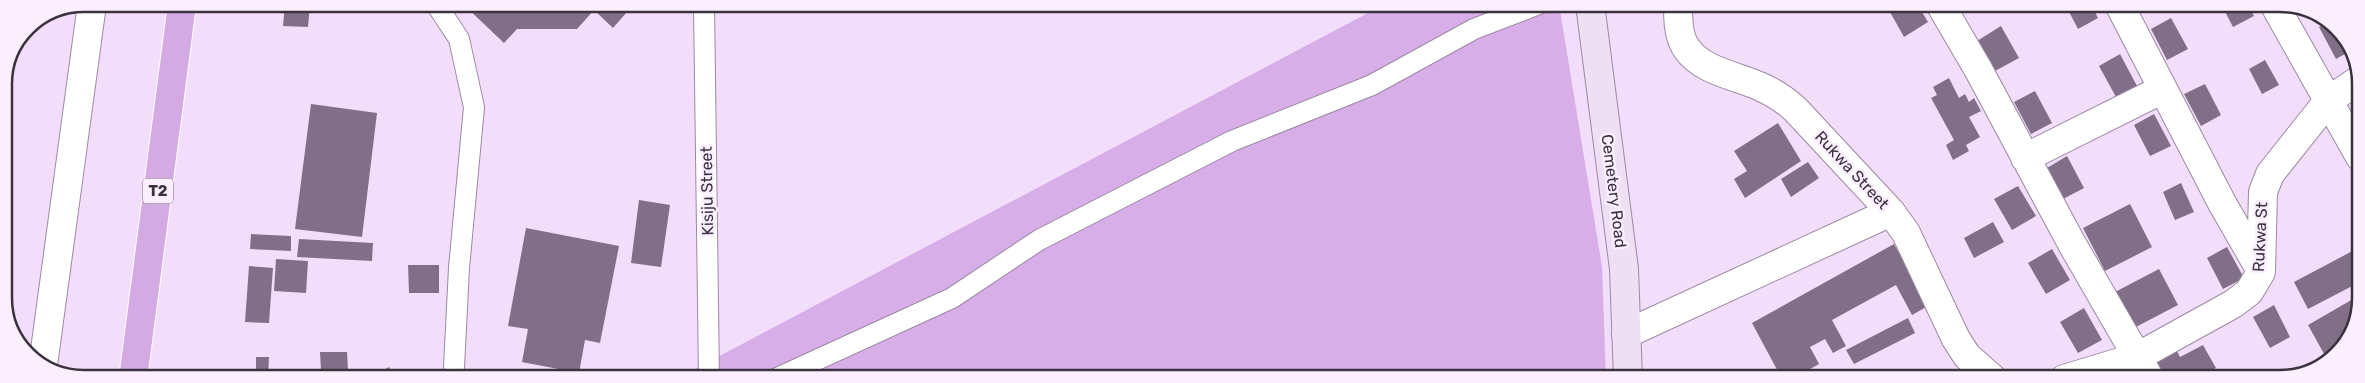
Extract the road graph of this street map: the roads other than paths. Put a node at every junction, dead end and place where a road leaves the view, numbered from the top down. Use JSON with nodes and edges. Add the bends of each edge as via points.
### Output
{"nodes":[{"id":1,"x":91,"y":12,"type":"edge"},
{"id":2,"x":181,"y":12,"type":"edge"},
{"id":3,"x":441,"y":12,"type":"edge"},
{"id":4,"x":704,"y":12,"type":"edge"},
{"id":5,"x":1518,"y":12,"type":"edge"},
{"id":6,"x":1591,"y":12,"type":"edge"},
{"id":7,"x":1678,"y":12,"type":"edge"},
{"id":8,"x":1945,"y":12,"type":"edge"},
{"id":9,"x":2123,"y":12,"type":"edge"},
{"id":10,"x":2278,"y":12,"type":"edge"},
{"id":11,"x":2352,"y":84,"type":"edge"},
{"id":12,"x":2163,"y":89,"type":"junction"},
{"id":13,"x":2328,"y":101,"type":"junction"},
{"id":14,"x":2352,"y":142,"type":"edge"},
{"id":15,"x":2025,"y":158,"type":"junction"},
{"id":16,"x":1891,"y":212,"type":"junction"},
{"id":17,"x":2262,"y":272,"type":"junction"},
{"id":18,"x":1626,"y":334,"type":"junction"},
{"id":19,"x":44,"y":358,"type":"edge"},
{"id":20,"x":454,"y":367,"type":"dead end"},
{"id":21,"x":2144,"y":368,"type":"edge"},
{"id":22,"x":134,"y":370,"type":"edge"},
{"id":23,"x":710,"y":370,"type":"edge"},
{"id":24,"x":795,"y":370,"type":"edge"},
{"id":25,"x":1628,"y":370,"type":"edge"},
{"id":26,"x":1978,"y":370,"type":"edge"},
{"id":27,"x":2129,"y":370,"type":"edge"}],
"edges":[{"from":1,"to":19,"type":"street"},
{"from":2,"to":22,"type":"highway","number":"T2"},
{"from":3,"to":20,"type":"lane","via":[[459,39],[474,107],[459,268]]},
{"from":4,"to":23,"type":"lane","name":"Kisiju Street"},
{"from":5,"to":24,"type":"lane","via":[[1474,29],[1372,86],[1232,141],[1039,240],[952,298]]},
{"from":6,"to":18,"type":"main road","name":"Cemetery Road","via":[[1624,269]]},
{"from":7,"to":16,"type":"street","name":"Rukwa Street","via":[[1678,27],[1687,49],[1698,60],[1780,97],[1795,108]]},
{"from":8,"to":15,"type":"street"},
{"from":9,"to":12,"type":"street"},
{"from":10,"to":13,"type":"street"},
{"from":11,"to":13,"type":"street","name":"Rukwa St"},
{"from":12,"to":15,"type":"street"},
{"from":12,"to":17,"type":"street"},
{"from":13,"to":14,"type":"street"},
{"from":13,"to":17,"type":"street","name":"Rukwa St","via":[[2270,174],[2263,192]]},
{"from":15,"to":21,"type":"street"},
{"from":16,"to":18,"type":"street"},
{"from":16,"to":26,"type":"street","name":"Rukwa Street","via":[[1911,242],[1956,339]]},
{"from":17,"to":21,"type":"street","name":"Rukwa St","via":[[2249,292]]},
{"from":18,"to":25,"type":"main road","name":"Cemetery Road"},
{"from":21,"to":27,"type":"street"}]}
